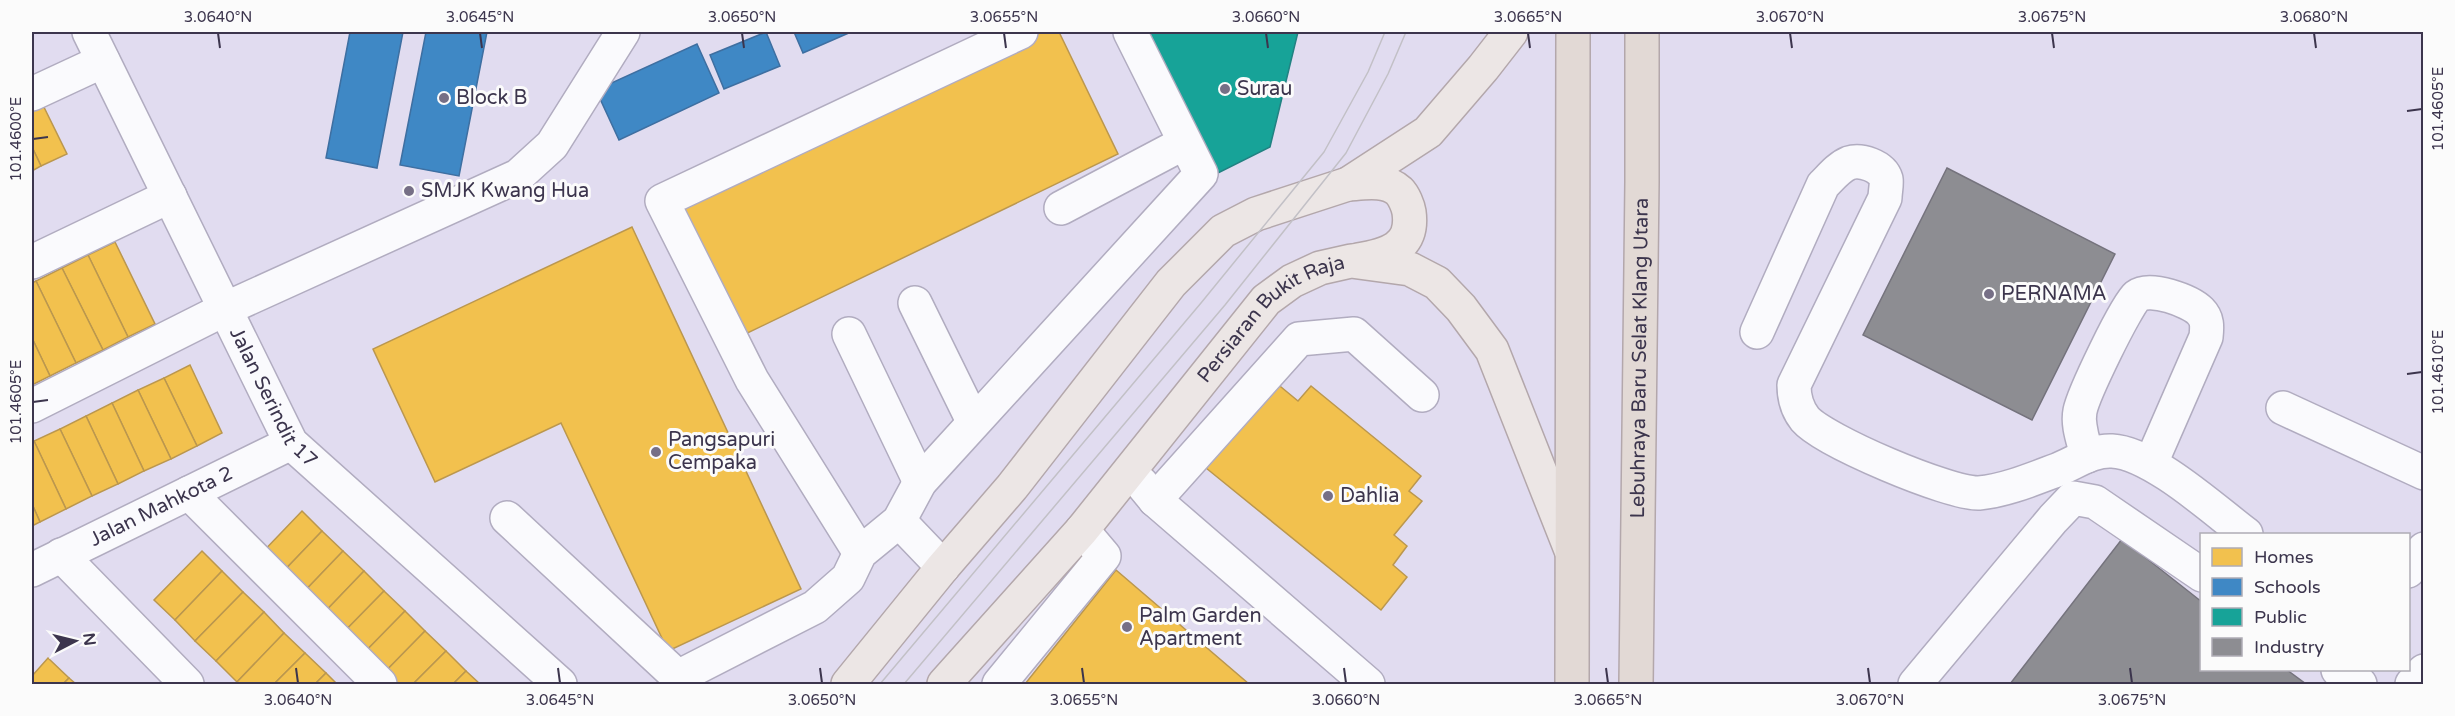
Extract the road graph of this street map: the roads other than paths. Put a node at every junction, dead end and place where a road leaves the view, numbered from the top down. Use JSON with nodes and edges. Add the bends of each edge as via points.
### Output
{"nodes":[{"id":1,"x":89,"y":32,"type":"edge"},
{"id":2,"x":623,"y":32,"type":"edge"},
{"id":3,"x":1021,"y":32,"type":"edge"},
{"id":4,"x":1130,"y":32,"type":"edge"},
{"id":5,"x":1511,"y":32,"type":"edge"},
{"id":6,"x":1573,"y":32,"type":"edge"},
{"id":7,"x":1642,"y":32,"type":"edge"},
{"id":8,"x":103,"y":61,"type":"junction"},
{"id":9,"x":32,"y":94,"type":"edge"},
{"id":10,"x":1184,"y":143,"type":"junction"},
{"id":11,"x":1348,"y":184,"type":"junction"},
{"id":12,"x":170,"y":196,"type":"junction"},
{"id":13,"x":1061,"y":208,"type":"dead end"},
{"id":14,"x":32,"y":261,"type":"edge"},
{"id":15,"x":1352,"y":261,"type":"junction"},
{"id":16,"x":915,"y":303,"type":"dead end"},
{"id":17,"x":225,"y":309,"type":"junction"},
{"id":18,"x":1757,"y":332,"type":"dead end"},
{"id":19,"x":849,"y":334,"type":"dead end"},
{"id":20,"x":1422,"y":395,"type":"dead end"},
{"id":21,"x":32,"y":406,"type":"edge"},
{"id":22,"x":2283,"y":408,"type":"dead end"},
{"id":23,"x":973,"y":421,"type":"junction"},
{"id":24,"x":291,"y":443,"type":"junction"},
{"id":25,"x":2088,"y":456,"type":"junction"},
{"id":26,"x":2151,"y":463,"type":"junction"},
{"id":27,"x":1130,"y":470,"type":"junction"},
{"id":28,"x":2424,"y":473,"type":"edge"},
{"id":29,"x":920,"y":482,"type":"junction"},
{"id":30,"x":189,"y":493,"type":"junction"},
{"id":31,"x":1155,"y":500,"type":"junction"},
{"id":32,"x":507,"y":518,"type":"dead end"},
{"id":33,"x":899,"y":521,"type":"junction"},
{"id":34,"x":1082,"y":530,"type":"junction"},
{"id":35,"x":2245,"y":533,"type":"edge"},
{"id":36,"x":2424,"y":549,"type":"edge"},
{"id":37,"x":1571,"y":550,"type":"junction"},
{"id":38,"x":860,"y":553,"type":"junction"},
{"id":39,"x":61,"y":555,"type":"junction"},
{"id":40,"x":943,"y":567,"type":"junction"},
{"id":41,"x":32,"y":570,"type":"edge"},
{"id":42,"x":2410,"y":570,"type":"edge"},
{"id":43,"x":2200,"y":575,"type":"edge"},
{"id":44,"x":2410,"y":653,"type":"edge"},
{"id":45,"x":2424,"y":661,"type":"edge"},
{"id":46,"x":2424,"y":670,"type":"edge"},
{"id":47,"x":2341,"y":671,"type":"edge"},
{"id":48,"x":187,"y":684,"type":"edge"},
{"id":49,"x":380,"y":684,"type":"edge"},
{"id":50,"x":560,"y":684,"type":"edge"},
{"id":51,"x":848,"y":684,"type":"edge"},
{"id":52,"x":944,"y":684,"type":"edge"},
{"id":53,"x":999,"y":684,"type":"edge"},
{"id":54,"x":1368,"y":684,"type":"edge"},
{"id":55,"x":1551,"y":684,"type":"edge"},
{"id":56,"x":1572,"y":684,"type":"edge"},
{"id":57,"x":1636,"y":684,"type":"edge"},
{"id":58,"x":1915,"y":684,"type":"edge"},
{"id":59,"x":2360,"y":684,"type":"edge"},
{"id":60,"x":2412,"y":684,"type":"edge"}],
"edges":[{"from":1,"to":8,"type":"street","name":"Jalan Serindit 17"},
{"from":2,"to":17,"type":"street","via":[[552,145],[518,176]]},
{"from":3,"to":38,"type":"street","via":[[662,201],[752,380]]},
{"from":4,"to":10,"type":"street"},
{"from":5,"to":11,"type":"main road","via":[[1428,132]]},
{"from":6,"to":37,"type":"highway"},
{"from":7,"to":57,"type":"highway","name":"Lebuhraya Baru Selat Klang Utara"},
{"from":8,"to":9,"type":"street"},
{"from":8,"to":12,"type":"street","name":"Jalan Serindit 17"},
{"from":10,"to":13,"type":"street"},
{"from":10,"to":23,"type":"street","via":[[1201,174]]},
{"from":11,"to":15,"type":"main road","via":[[1380,183],[1399,191],[1407,205],[1410,223],[1406,240],[1391,252]]},
{"from":11,"to":40,"type":"main road","via":[[1256,214],[1222,231],[1206,246],[1171,283],[1012,487]]},
{"from":12,"to":14,"type":"street"},
{"from":12,"to":17,"type":"street","name":"Jalan Serindit 17"},
{"from":15,"to":27,"type":"main road","name":"Persiaran Bukit Raja","via":[[1320,267],[1266,300]]},
{"from":15,"to":37,"type":"main road","name":"Persiaran Bukit Raja","via":[[1410,269],[1437,283],[1461,308],[1492,350]]},
{"from":16,"to":23,"type":"street"},
{"from":17,"to":21,"type":"street"},
{"from":17,"to":24,"type":"street","name":"Jalan Serindit 17"},
{"from":18,"to":25,"type":"street","via":[[1823,185],[1851,162],[1867,162],[1882,172],[1886,180],[1885,198],[1794,385],[1794,396],[1805,419],[1834,439],[1931,483],[1977,493]]},
{"from":19,"to":29,"type":"street"},
{"from":20,"to":31,"type":"street","via":[[1354,334],[1299,339]]},
{"from":22,"to":28,"type":"street"},
{"from":23,"to":29,"type":"street"},
{"from":24,"to":30,"type":"street","name":"Jalan Mahkota 2"},
{"from":24,"to":50,"type":"street","name":"Jalan Serindit 17"},
{"from":25,"to":26,"type":"street","via":[[2114,451]]},
{"from":25,"to":26,"type":"street","via":[[2079,420],[2084,399],[2127,310],[2137,296],[2153,291],[2199,310],[2207,321],[2206,337]]},
{"from":26,"to":35,"type":"street"},
{"from":27,"to":31,"type":"street"},
{"from":27,"to":34,"type":"main road","name":"Persiaran Bukit Raja"},
{"from":29,"to":33,"type":"street"},
{"from":30,"to":39,"type":"street","name":"Jalan Mahkota 2"},
{"from":30,"to":49,"type":"street"},
{"from":31,"to":54,"type":"street"},
{"from":32,"to":38,"type":"street","via":[[678,677],[815,607],[848,578]]},
{"from":33,"to":38,"type":"street"},
{"from":33,"to":40,"type":"street"},
{"from":34,"to":52,"type":"main road","name":"Persiaran Bukit Raja"},
{"from":34,"to":53,"type":"street","via":[[1104,556]]},
{"from":36,"to":42,"type":"street"},
{"from":37,"to":55,"type":"highway"},
{"from":37,"to":56,"type":"highway"},
{"from":39,"to":41,"type":"street","name":"Jalan Mahkota 2"},
{"from":39,"to":48,"type":"street"},
{"from":40,"to":51,"type":"main road"},
{"from":43,"to":58,"type":"street","via":[[2095,502],[2073,498]]},
{"from":44,"to":45,"type":"street"},
{"from":46,"to":60,"type":"street"},
{"from":47,"to":59,"type":"street"}]}
